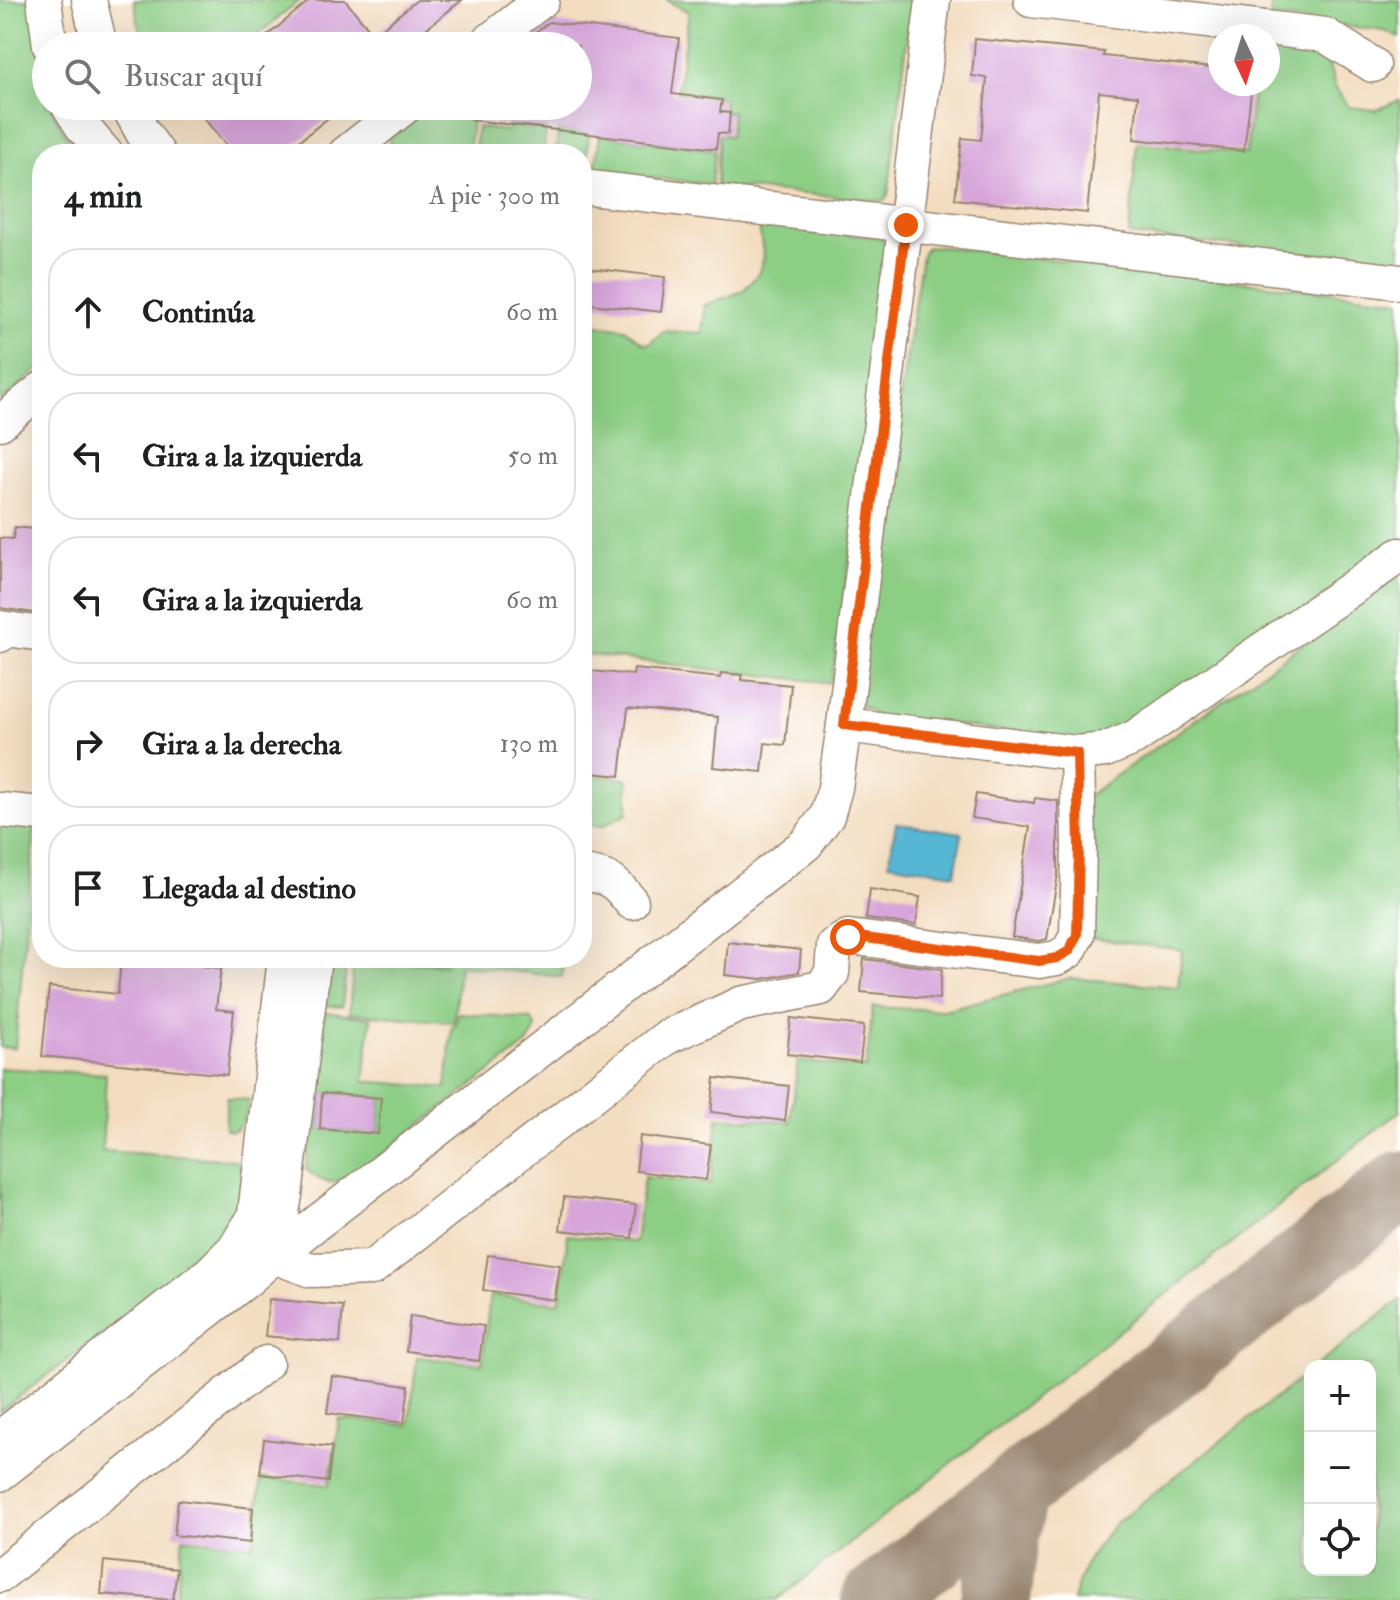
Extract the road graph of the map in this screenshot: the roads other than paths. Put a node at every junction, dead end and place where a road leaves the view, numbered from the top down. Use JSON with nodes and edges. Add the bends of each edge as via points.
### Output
{"nodes":[{"id":1,"x":44,"y":0,"type":"edge"},
{"id":2,"x":89,"y":0,"type":"edge"},
{"id":3,"x":542,"y":0,"type":"edge"},
{"id":4,"x":933,"y":0,"type":"edge"},
{"id":5,"x":1031,"y":0,"type":"edge"},
{"id":6,"x":48,"y":32,"type":"edge"},
{"id":7,"x":97,"y":32,"type":"edge"},
{"id":8,"x":501,"y":32,"type":"edge"},
{"id":9,"x":1373,"y":65,"type":"dead end"},
{"id":10,"x":78,"y":120,"type":"edge"},
{"id":11,"x":136,"y":120,"type":"edge"},
{"id":12,"x":388,"y":120,"type":"edge"},
{"id":13,"x":97,"y":144,"type":"edge"},
{"id":14,"x":151,"y":144,"type":"edge"},
{"id":15,"x":358,"y":144,"type":"edge"},
{"id":16,"x":592,"y":188,"type":"edge"},
{"id":17,"x":906,"y":225,"type":"junction"},
{"id":18,"x":1400,"y":282,"type":"edge"},
{"id":19,"x":32,"y":397,"type":"edge"},
{"id":20,"x":0,"y":423,"type":"edge"},
{"id":21,"x":1400,"y":555,"type":"edge"},
{"id":22,"x":32,"y":633,"type":"edge"},
{"id":23,"x":0,"y":635,"type":"edge"},
{"id":24,"x":844,"y":725,"type":"junction"},
{"id":25,"x":1077,"y":753,"type":"junction"},
{"id":26,"x":0,"y":810,"type":"edge"},
{"id":27,"x":32,"y":813,"type":"edge"},
{"id":28,"x":592,"y":874,"type":"edge"},
{"id":29,"x":631,"y":902,"type":"dead end"},
{"id":30,"x":284,"y":968,"type":"edge"},
{"id":31,"x":312,"y":968,"type":"edge"},
{"id":32,"x":265,"y":1203,"type":"junction"},
{"id":33,"x":274,"y":1256,"type":"junction"},
{"id":34,"x":248,"y":1279,"type":"junction"},
{"id":35,"x":266,"y":1363,"type":"dead end"},
{"id":36,"x":0,"y":1438,"type":"edge"},
{"id":37,"x":0,"y":1474,"type":"edge"},
{"id":38,"x":0,"y":1575,"type":"edge"}],
"edges":[{"from":1,"to":6,"type":"lane"},
{"from":2,"to":7,"type":"lane"},
{"from":3,"to":8,"type":"lane"},
{"from":4,"to":17,"type":"lane"},
{"from":5,"to":9,"type":"lane","via":[[1325,35]]},
{"from":10,"to":13,"type":"lane"},
{"from":11,"to":14,"type":"lane"},
{"from":12,"to":15,"type":"lane"},
{"from":16,"to":17,"type":"lane"},
{"from":17,"to":18,"type":"lane"},
{"from":17,"to":24,"type":"lane"},
{"from":19,"to":20,"type":"lane"},
{"from":21,"to":25,"type":"lane","via":[[1134,738],[1105,750]]},
{"from":22,"to":23,"type":"lane","via":[[0,628]]},
{"from":24,"to":25,"type":"lane"},
{"from":24,"to":33,"type":"lane","via":[[827,816],[806,844]]},
{"from":25,"to":33,"type":"lane","via":[[1077,935],[1069,951],[1039,961],[848,937],[834,945],[832,973],[821,988],[741,1004],[667,1037],[372,1268],[311,1270]]},
{"from":26,"to":27,"type":"lane"},
{"from":28,"to":29,"type":"lane","via":[[610,879]]},
{"from":30,"to":32,"type":"lane"},
{"from":31,"to":32,"type":"lane"},
{"from":32,"to":33,"type":"lane"},
{"from":32,"to":34,"type":"lane"},
{"from":32,"to":36,"type":"lane","via":[[235,1248],[210,1273]]},
{"from":33,"to":34,"type":"lane"},
{"from":34,"to":37,"type":"lane"},
{"from":35,"to":38,"type":"lane"}]}
